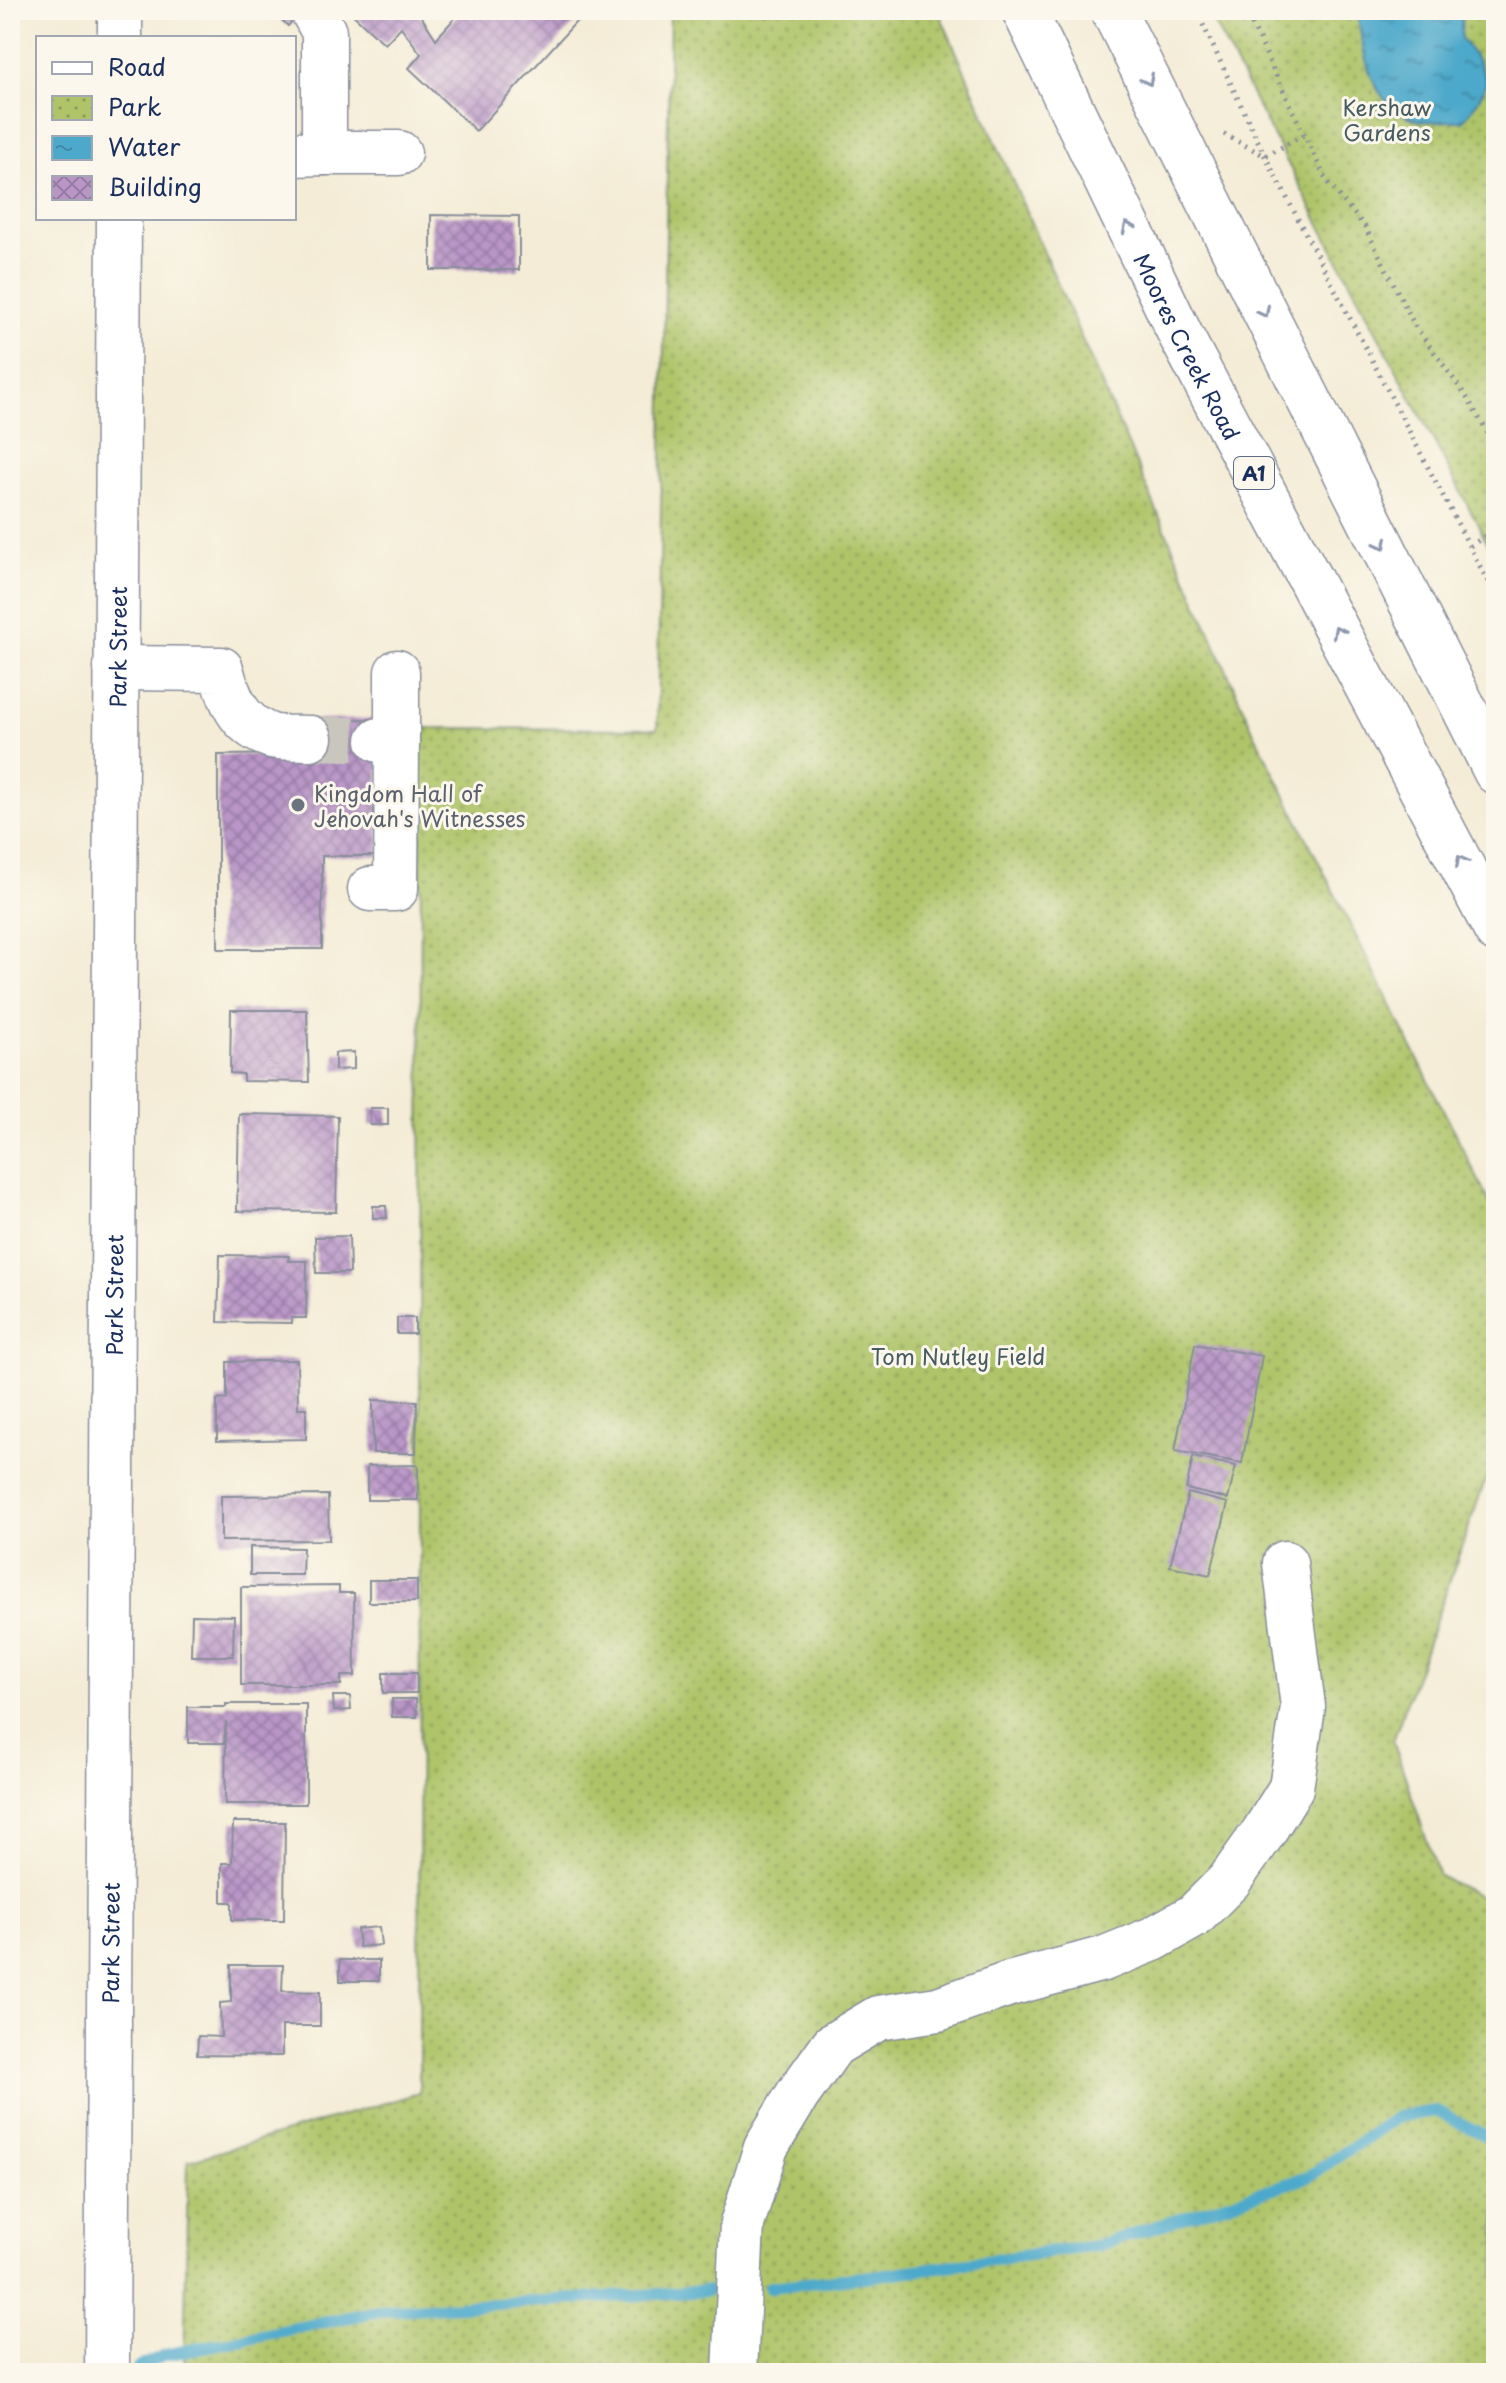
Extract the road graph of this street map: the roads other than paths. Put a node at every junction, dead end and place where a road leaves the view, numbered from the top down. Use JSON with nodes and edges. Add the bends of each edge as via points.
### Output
{"nodes":[{"id":1,"x":120,"y":10,"type":"edge"},
{"id":2,"x":312,"y":10,"type":"edge"},
{"id":3,"x":1024,"y":10,"type":"edge"},
{"id":4,"x":1113,"y":10,"type":"edge"},
{"id":5,"x":120,"y":36,"type":"edge"},
{"id":6,"x":399,"y":153,"type":"dead end"},
{"id":7,"x":309,"y":154,"type":"edge"},
{"id":8,"x":119,"y":220,"type":"edge"},
{"id":9,"x":116,"y":668,"type":"junction"},
{"id":10,"x":397,"y":672,"type":"dead end"},
{"id":11,"x":310,"y":738,"type":"tunnel mouth"},
{"id":12,"x":1496,"y":772,"type":"edge"},
{"id":13,"x":370,"y":889,"type":"dead end"},
{"id":14,"x":1496,"y":930,"type":"edge"},
{"id":15,"x":1285,"y":1563,"type":"dead end"},
{"id":16,"x":107,"y":2373,"type":"edge"},
{"id":17,"x":735,"y":2373,"type":"edge"}],
"edges":[{"from":1,"to":5,"type":"main road"},
{"from":2,"to":7,"type":"main road","via":[[324,32]]},
{"from":14,"to":3,"type":"main road","name":"Moores Creek Road","number":"A1","one_way":true,"via":[[1181,336]]},
{"from":4,"to":12,"type":"main road","one_way":true},
{"from":6,"to":7,"type":"main road"},
{"from":8,"to":9,"type":"main road","name":"Park Street"},
{"from":9,"to":11,"type":"main road","via":[[221,669],[230,703],[246,721],[272,736]]},
{"from":9,"to":16,"type":"main road","name":"Park Street"},
{"from":10,"to":13,"type":"main road","via":[[388,740],[396,889]]},
{"from":15,"to":17,"type":"main road","via":[[1303,1707],[1291,1788],[1263,1833],[1229,1881],[1194,1916],[1153,1939],[938,2009],[878,2018],[833,2045],[766,2147],[742,2224]]}]}
